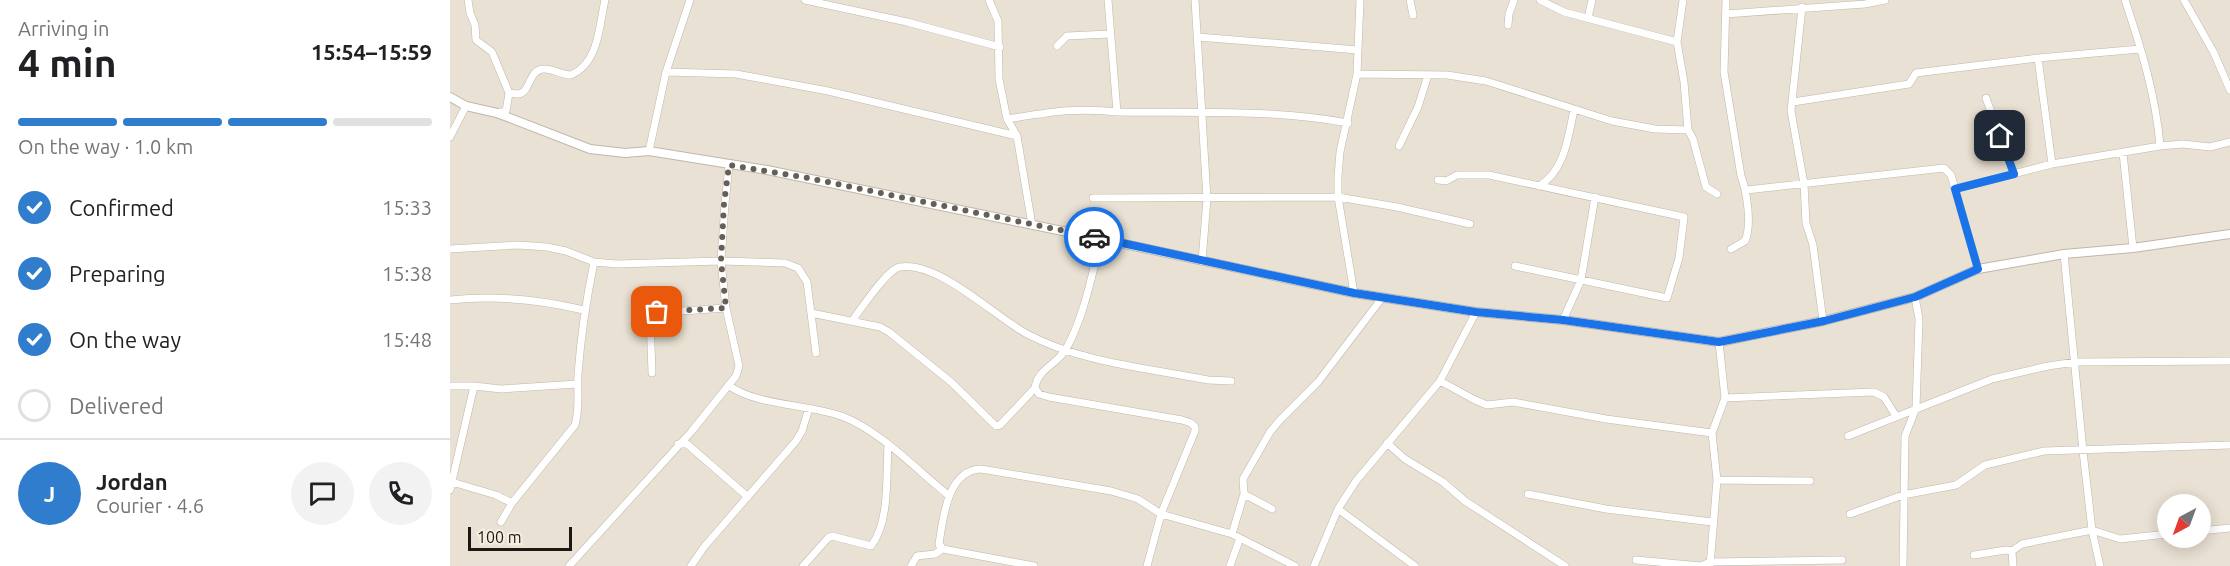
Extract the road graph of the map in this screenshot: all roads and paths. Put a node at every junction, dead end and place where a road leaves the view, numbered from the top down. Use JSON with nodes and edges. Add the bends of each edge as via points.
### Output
{"nodes":[{"id":1,"x":468,"y":0,"type":"edge"},
{"id":2,"x":604,"y":0,"type":"edge"},
{"id":3,"x":690,"y":0,"type":"edge"},
{"id":4,"x":805,"y":0,"type":"edge"},
{"id":5,"x":989,"y":0,"type":"edge"},
{"id":6,"x":1108,"y":0,"type":"edge"},
{"id":7,"x":1195,"y":0,"type":"edge"},
{"id":8,"x":1360,"y":0,"type":"edge"},
{"id":9,"x":1410,"y":0,"type":"edge"},
{"id":10,"x":1514,"y":0,"type":"edge"},
{"id":11,"x":1540,"y":0,"type":"edge"},
{"id":12,"x":1592,"y":0,"type":"edge"},
{"id":13,"x":1683,"y":0,"type":"edge"},
{"id":14,"x":1726,"y":0,"type":"edge"},
{"id":15,"x":1885,"y":0,"type":"edge"},
{"id":16,"x":2125,"y":0,"type":"edge"},
{"id":17,"x":2184,"y":0,"type":"edge"},
{"id":18,"x":1802,"y":7,"type":"junction"},
{"id":19,"x":1726,"y":14,"type":"junction"},
{"id":20,"x":1413,"y":15,"type":"dead end"},
{"id":21,"x":1588,"y":18,"type":"junction"},
{"id":22,"x":1508,"y":25,"type":"dead end"},
{"id":23,"x":1109,"y":34,"type":"junction"},
{"id":24,"x":1198,"y":38,"type":"junction"},
{"id":25,"x":1677,"y":42,"type":"junction"},
{"id":26,"x":1000,"y":46,"type":"junction"},
{"id":27,"x":1057,"y":46,"type":"dead end"},
{"id":28,"x":2140,"y":49,"type":"junction"},
{"id":29,"x":1358,"y":50,"type":"junction"},
{"id":30,"x":2038,"y":58,"type":"junction"},
{"id":31,"x":666,"y":72,"type":"junction"},
{"id":32,"x":1357,"y":74,"type":"junction"},
{"id":33,"x":1428,"y":75,"type":"junction"},
{"id":34,"x":2230,"y":90,"type":"edge"},
{"id":35,"x":508,"y":93,"type":"junction"},
{"id":36,"x":450,"y":97,"type":"edge"},
{"id":37,"x":1986,"y":98,"type":"dead end"},
{"id":38,"x":1793,"y":102,"type":"junction"},
{"id":39,"x":466,"y":106,"type":"junction"},
{"id":40,"x":1574,"y":110,"type":"junction"},
{"id":41,"x":1117,"y":112,"type":"junction"},
{"id":42,"x":497,"y":113,"type":"junction"},
{"id":43,"x":1201,"y":113,"type":"junction"},
{"id":44,"x":1007,"y":119,"type":"junction"},
{"id":45,"x":1348,"y":123,"type":"junction"},
{"id":46,"x":1688,"y":130,"type":"junction"},
{"id":47,"x":1017,"y":136,"type":"junction"},
{"id":48,"x":450,"y":137,"type":"edge"},
{"id":49,"x":2230,"y":142,"type":"edge"},
{"id":50,"x":1399,"y":146,"type":"dead end"},
{"id":51,"x":2160,"y":146,"type":"junction"},
{"id":52,"x":649,"y":151,"type":"junction"},
{"id":53,"x":2123,"y":153,"type":"junction"},
{"id":54,"x":2052,"y":164,"type":"junction"},
{"id":55,"x":729,"y":165,"type":"junction"},
{"id":56,"x":2014,"y":174,"type":"junction"},
{"id":57,"x":1438,"y":180,"type":"dead end"},
{"id":58,"x":1804,"y":184,"type":"junction"},
{"id":59,"x":1539,"y":186,"type":"junction"},
{"id":60,"x":1955,"y":189,"type":"junction"},
{"id":61,"x":1747,"y":190,"type":"junction"},
{"id":62,"x":1717,"y":194,"type":"dead end"},
{"id":63,"x":1338,"y":197,"type":"junction"},
{"id":64,"x":1595,"y":197,"type":"junction"},
{"id":65,"x":1094,"y":198,"type":"dead end"},
{"id":66,"x":1207,"y":199,"type":"junction"},
{"id":67,"x":1470,"y":224,"type":"dead end"},
{"id":68,"x":1032,"y":225,"type":"junction"},
{"id":69,"x":2230,"y":234,"type":"edge"},
{"id":70,"x":1101,"y":238,"type":"junction"},
{"id":71,"x":2133,"y":248,"type":"junction"},
{"id":72,"x":450,"y":249,"type":"edge"},
{"id":73,"x":1731,"y":249,"type":"dead end"},
{"id":74,"x":2064,"y":254,"type":"junction"},
{"id":75,"x":721,"y":261,"type":"junction"},
{"id":76,"x":1202,"y":261,"type":"junction"},
{"id":77,"x":594,"y":262,"type":"junction"},
{"id":78,"x":1515,"y":266,"type":"dead end"},
{"id":79,"x":1978,"y":269,"type":"junction"},
{"id":80,"x":1581,"y":280,"type":"junction"},
{"id":81,"x":1354,"y":293,"type":"junction"},
{"id":82,"x":1382,"y":297,"type":"junction"},
{"id":83,"x":1915,"y":297,"type":"junction"},
{"id":84,"x":450,"y":300,"type":"edge"},
{"id":85,"x":726,"y":308,"type":"junction"},
{"id":86,"x":584,"y":310,"type":"junction"},
{"id":87,"x":1476,"y":312,"type":"junction"},
{"id":88,"x":812,"y":313,"type":"junction"},
{"id":89,"x":1563,"y":320,"type":"junction"},
{"id":90,"x":852,"y":321,"type":"junction"},
{"id":91,"x":1824,"y":321,"type":"junction"},
{"id":92,"x":1719,"y":342,"type":"junction"},
{"id":93,"x":1065,"y":351,"type":"junction"},
{"id":94,"x":816,"y":353,"type":"dead end"},
{"id":95,"x":2230,"y":361,"type":"edge"},
{"id":96,"x":2076,"y":362,"type":"junction"},
{"id":97,"x":652,"y":373,"type":"dead end"},
{"id":98,"x":1231,"y":381,"type":"dead end"},
{"id":99,"x":1440,"y":381,"type":"junction"},
{"id":100,"x":577,"y":384,"type":"junction"},
{"id":101,"x":729,"y":385,"type":"junction"},
{"id":102,"x":450,"y":386,"type":"edge"},
{"id":103,"x":474,"y":386,"type":"junction"},
{"id":104,"x":1035,"y":388,"type":"junction"},
{"id":105,"x":1725,"y":398,"type":"junction"},
{"id":106,"x":809,"y":408,"type":"junction"},
{"id":107,"x":1916,"y":408,"type":"junction"},
{"id":108,"x":1896,"y":416,"type":"junction"},
{"id":109,"x":1712,"y":433,"type":"junction"},
{"id":110,"x":1848,"y":436,"type":"dead end"},
{"id":111,"x":1387,"y":443,"type":"junction"},
{"id":112,"x":678,"y":444,"type":"junction"},
{"id":113,"x":2230,"y":445,"type":"edge"},
{"id":114,"x":888,"y":446,"type":"junction"},
{"id":115,"x":2083,"y":451,"type":"junction"},
{"id":116,"x":1717,"y":480,"type":"junction"},
{"id":117,"x":1810,"y":481,"type":"dead end"},
{"id":118,"x":451,"y":486,"type":"edge"},
{"id":119,"x":1244,"y":494,"type":"junction"},
{"id":120,"x":1528,"y":494,"type":"dead end"},
{"id":121,"x":948,"y":495,"type":"junction"},
{"id":122,"x":1903,"y":495,"type":"junction"},
{"id":123,"x":748,"y":497,"type":"junction"},
{"id":124,"x":512,"y":503,"type":"junction"},
{"id":125,"x":1272,"y":509,"type":"dead end"},
{"id":126,"x":1338,"y":509,"type":"junction"},
{"id":127,"x":1161,"y":514,"type":"junction"},
{"id":128,"x":1850,"y":514,"type":"dead end"},
{"id":129,"x":501,"y":522,"type":"dead end"},
{"id":130,"x":1712,"y":522,"type":"junction"},
{"id":131,"x":2230,"y":528,"type":"edge"},
{"id":132,"x":2092,"y":530,"type":"junction"},
{"id":133,"x":2211,"y":530,"type":"edge"},
{"id":134,"x":1232,"y":534,"type":"junction"},
{"id":135,"x":2157,"y":535,"type":"edge"},
{"id":136,"x":1240,"y":538,"type":"junction"},
{"id":137,"x":939,"y":544,"type":"junction"},
{"id":138,"x":2012,"y":552,"type":"junction"},
{"id":139,"x":1974,"y":555,"type":"dead end"},
{"id":140,"x":1636,"y":560,"type":"dead end"},
{"id":141,"x":1842,"y":560,"type":"dead end"},
{"id":142,"x":1412,"y":564,"type":"edge"},
{"id":143,"x":1710,"y":564,"type":"edge"},
{"id":144,"x":569,"y":566,"type":"edge"},
{"id":145,"x":691,"y":566,"type":"edge"},
{"id":146,"x":803,"y":566,"type":"edge"},
{"id":147,"x":911,"y":566,"type":"edge"},
{"id":148,"x":1034,"y":566,"type":"edge"},
{"id":149,"x":1148,"y":566,"type":"edge"},
{"id":150,"x":1230,"y":566,"type":"edge"},
{"id":151,"x":1295,"y":566,"type":"edge"},
{"id":152,"x":1314,"y":566,"type":"edge"},
{"id":153,"x":1565,"y":566,"type":"edge"},
{"id":154,"x":1903,"y":566,"type":"edge"},
{"id":155,"x":2013,"y":566,"type":"edge"},
{"id":156,"x":2100,"y":566,"type":"edge"}],
"edges":[{"from":1,"to":35,"type":"street","via":[[476,40],[492,52]]},
{"from":2,"to":35,"type":"street","via":[[595,45],[586,65],[571,75],[540,69],[528,88],[519,94]]},
{"from":3,"to":31,"type":"street"},
{"from":4,"to":26,"type":"street"},
{"from":5,"to":26,"type":"street","via":[[998,21]]},
{"from":6,"to":23,"type":"street"},
{"from":7,"to":24,"type":"street"},
{"from":8,"to":29,"type":"street"},
{"from":9,"to":20,"type":"street"},
{"from":10,"to":22,"type":"street"},
{"from":11,"to":21,"type":"street"},
{"from":12,"to":21,"type":"street"},
{"from":13,"to":25,"type":"street"},
{"from":14,"to":19,"type":"street"},
{"from":15,"to":18,"type":"street"},
{"from":16,"to":28,"type":"street"},
{"from":17,"to":34,"type":"street"},
{"from":18,"to":19,"type":"street"},
{"from":18,"to":38,"type":"street"},
{"from":19,"to":61,"type":"street","via":[[1724,72],[1741,176]]},
{"from":21,"to":25,"type":"street"},
{"from":23,"to":27,"type":"street","via":[[1067,36]]},
{"from":23,"to":41,"type":"street"},
{"from":24,"to":29,"type":"street"},
{"from":24,"to":43,"type":"street"},
{"from":25,"to":46,"type":"street"},
{"from":26,"to":44,"type":"street","via":[[999,79]]},
{"from":28,"to":30,"type":"street"},
{"from":28,"to":51,"type":"street","via":[[2157,113]]},
{"from":29,"to":32,"type":"street"},
{"from":30,"to":38,"type":"street","via":[[1916,73],[1909,84]]},
{"from":30,"to":54,"type":"street"},
{"from":31,"to":47,"type":"street","via":[[736,74],[828,91]]},
{"from":31,"to":52,"type":"street"},
{"from":32,"to":33,"type":"street"},
{"from":32,"to":45,"type":"street"},
{"from":33,"to":40,"type":"street","via":[[1486,81]]},
{"from":33,"to":50,"type":"street"},
{"from":35,"to":42,"type":"street","via":[[506,111]]},
{"from":36,"to":39,"type":"street"},
{"from":37,"to":56,"type":"street"},
{"from":38,"to":58,"type":"street","via":[[1791,111]]},
{"from":39,"to":42,"type":"street"},
{"from":39,"to":48,"type":"street"},
{"from":40,"to":46,"type":"street","via":[[1646,128]]},
{"from":40,"to":59,"type":"street","via":[[1558,169]]},
{"from":41,"to":43,"type":"street"},
{"from":41,"to":44,"type":"street","via":[[1064,110]]},
{"from":42,"to":52,"type":"street","via":[[590,149]]},
{"from":43,"to":45,"type":"street"},
{"from":43,"to":66,"type":"street"},
{"from":44,"to":47,"type":"street"},
{"from":45,"to":63,"type":"street","via":[[1340,152]]},
{"from":46,"to":62,"type":"street","via":[[1706,187]]},
{"from":47,"to":68,"type":"street"},
{"from":49,"to":51,"type":"street","via":[[2210,147]]},
{"from":51,"to":53,"type":"street"},
{"from":52,"to":55,"type":"street"},
{"from":53,"to":54,"type":"street"},
{"from":53,"to":71,"type":"street"},
{"from":54,"to":56,"type":"street"},
{"from":55,"to":68,"type":"street"},
{"from":55,"to":75,"type":"street"},
{"from":56,"to":60,"type":"street"},
{"from":57,"to":59,"type":"street","via":[[1446,181],[1457,175],[1489,175]]},
{"from":58,"to":60,"type":"street","via":[[1941,168],[1949,172]]},
{"from":58,"to":61,"type":"street"},
{"from":58,"to":91,"type":"street","via":[[1806,223]]},
{"from":59,"to":64,"type":"street"},
{"from":60,"to":79,"type":"street"},
{"from":61,"to":73,"type":"street","via":[[1747,237]]},
{"from":63,"to":66,"type":"street"},
{"from":63,"to":67,"type":"street"},
{"from":63,"to":81,"type":"street"},
{"from":64,"to":80,"type":"street"},
{"from":64,"to":80,"type":"street","via":[[1684,216],[1678,258],[1667,298]]},
{"from":65,"to":66,"type":"street"},
{"from":66,"to":76,"type":"street"},
{"from":68,"to":70,"type":"street"},
{"from":69,"to":71,"type":"street"},
{"from":70,"to":76,"type":"street"},
{"from":70,"to":93,"type":"street","via":[[1086,299]]},
{"from":71,"to":74,"type":"street"},
{"from":72,"to":77,"type":"street","via":[[547,247]]},
{"from":74,"to":79,"type":"street"},
{"from":74,"to":96,"type":"street"},
{"from":75,"to":77,"type":"street"},
{"from":75,"to":85,"type":"street"},
{"from":75,"to":88,"type":"street","via":[[776,261],[795,266],[807,282]]},
{"from":76,"to":81,"type":"street"},
{"from":77,"to":86,"type":"street"},
{"from":78,"to":80,"type":"street"},
{"from":79,"to":83,"type":"street"},
{"from":80,"to":89,"type":"street"},
{"from":81,"to":82,"type":"street"},
{"from":82,"to":87,"type":"street"},
{"from":82,"to":119,"type":"street","via":[[1318,382],[1270,432],[1243,479]]},
{"from":83,"to":91,"type":"street"},
{"from":83,"to":107,"type":"street","via":[[1919,319]]},
{"from":84,"to":86,"type":"street","via":[[550,303]]},
{"from":85,"to":97,"type":"street","via":[[653,313]]},
{"from":85,"to":101,"type":"street","via":[[739,366]]},
{"from":86,"to":100,"type":"street"},
{"from":87,"to":89,"type":"street"},
{"from":87,"to":99,"type":"street"},
{"from":88,"to":90,"type":"street"},
{"from":88,"to":94,"type":"street"},
{"from":89,"to":92,"type":"street"},
{"from":90,"to":93,"type":"street","via":[[892,270],[906,266],[928,270],[1026,333]]},
{"from":90,"to":104,"type":"street","via":[[880,327],[898,339],[951,382],[996,426]]},
{"from":91,"to":92,"type":"street"},
{"from":92,"to":105,"type":"street"},
{"from":93,"to":98,"type":"street","via":[[1208,380]]},
{"from":93,"to":104,"type":"street","via":[[1039,377]]},
{"from":95,"to":96,"type":"street"},
{"from":96,"to":107,"type":"street","via":[[1992,379]]},
{"from":96,"to":115,"type":"street"},
{"from":99,"to":109,"type":"street","via":[[1487,405],[1513,402]]},
{"from":99,"to":111,"type":"street"},
{"from":100,"to":103,"type":"street","via":[[501,389]]},
{"from":100,"to":124,"type":"street","via":[[575,425]]},
{"from":101,"to":106,"type":"street","via":[[745,395]]},
{"from":101,"to":112,"type":"street"},
{"from":102,"to":103,"type":"street"},
{"from":103,"to":118,"type":"street"},
{"from":104,"to":127,"type":"street","via":[[1048,397],[1182,420],[1195,427]]},
{"from":105,"to":108,"type":"street","via":[[1874,392],[1884,397]]},
{"from":105,"to":109,"type":"street"},
{"from":106,"to":114,"type":"street","via":[[844,417]]},
{"from":106,"to":123,"type":"street","via":[[796,441]]},
{"from":107,"to":108,"type":"street"},
{"from":107,"to":122,"type":"street","via":[[1905,436]]},
{"from":108,"to":110,"type":"street"},
{"from":109,"to":116,"type":"street"},
{"from":111,"to":126,"type":"street"},
{"from":111,"to":153,"type":"street","via":[[1465,501]]},
{"from":112,"to":123,"type":"street","via":[[687,444]]},
{"from":112,"to":144,"type":"street"},
{"from":113,"to":115,"type":"street"},
{"from":114,"to":121,"type":"street"},
{"from":114,"to":146,"type":"street","via":[[882,526],[872,546],[832,536]]},
{"from":115,"to":122,"type":"street","via":[[2044,451],[1985,465],[1956,485]]},
{"from":115,"to":132,"type":"street"},
{"from":116,"to":117,"type":"street"},
{"from":116,"to":130,"type":"street"},
{"from":118,"to":124,"type":"street","via":[[496,495]]},
{"from":119,"to":125,"type":"street"},
{"from":119,"to":134,"type":"street"},
{"from":120,"to":130,"type":"street"},
{"from":121,"to":127,"type":"street","via":[[967,473],[981,469],[1111,491],[1138,499]]},
{"from":121,"to":137,"type":"street"},
{"from":122,"to":128,"type":"street"},
{"from":122,"to":154,"type":"street"},
{"from":123,"to":145,"type":"street"},
{"from":124,"to":129,"type":"street"},
{"from":126,"to":142,"type":"street"},
{"from":126,"to":152,"type":"street"},
{"from":127,"to":134,"type":"street"},
{"from":127,"to":149,"type":"street"},
{"from":130,"to":143,"type":"street"},
{"from":131,"to":133,"type":"street"},
{"from":132,"to":135,"type":"street","via":[[2120,539]]},
{"from":132,"to":138,"type":"street","via":[[2022,544]]},
{"from":132,"to":156,"type":"street"},
{"from":134,"to":136,"type":"street"},
{"from":136,"to":150,"type":"street"},
{"from":136,"to":151,"type":"street"},
{"from":137,"to":147,"type":"street","via":[[938,553],[917,555]]},
{"from":137,"to":148,"type":"street","via":[[943,549]]},
{"from":138,"to":139,"type":"street"},
{"from":138,"to":155,"type":"street"},
{"from":140,"to":143,"type":"street"},
{"from":141,"to":143,"type":"street"}]}
